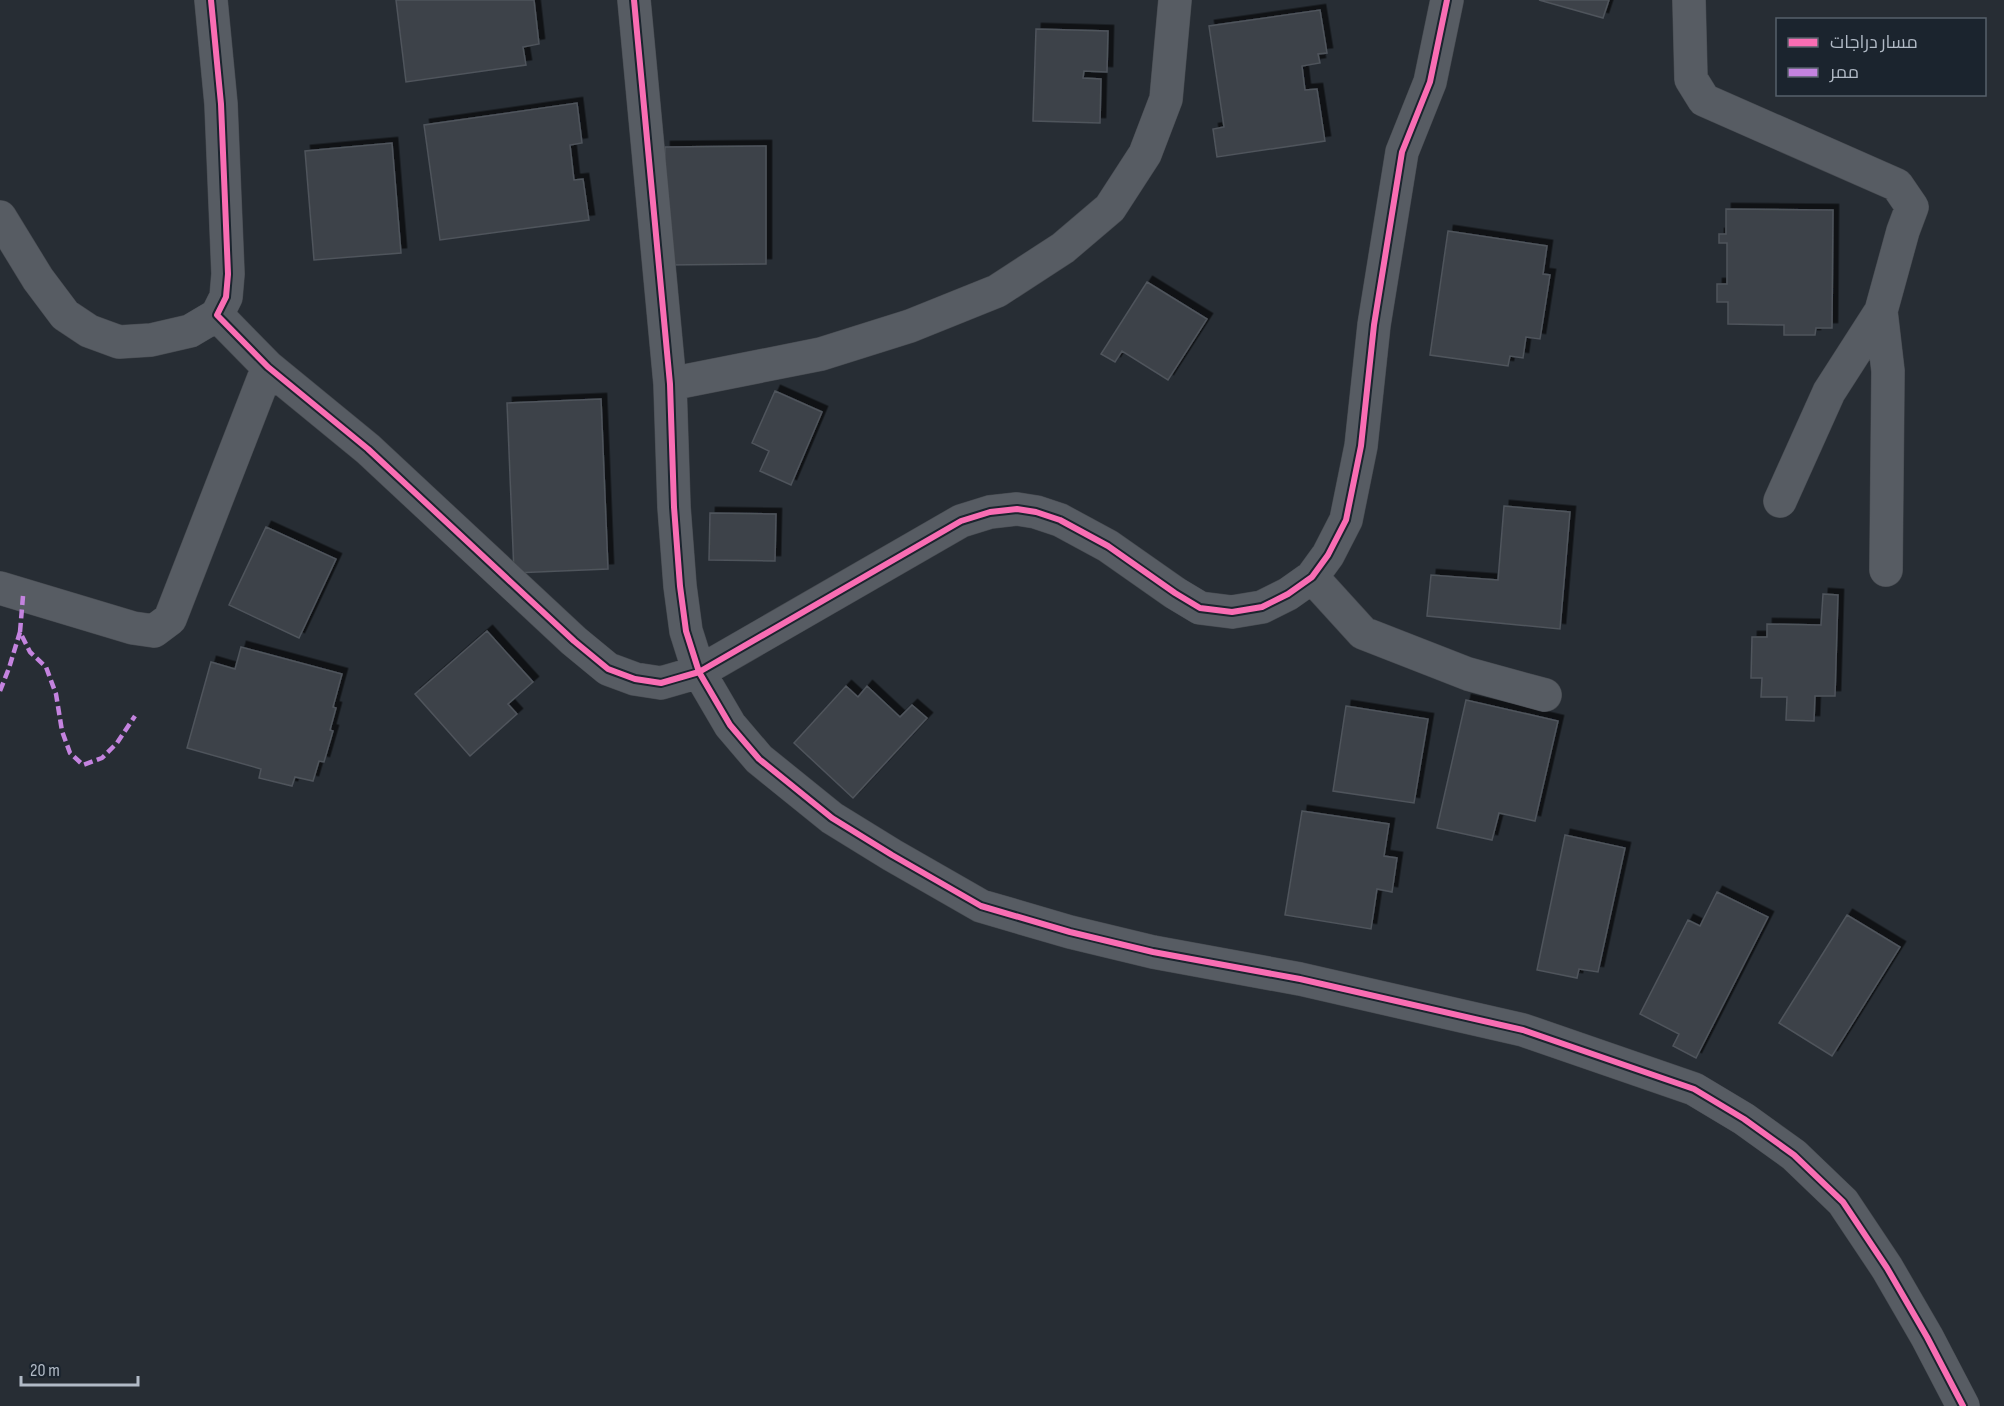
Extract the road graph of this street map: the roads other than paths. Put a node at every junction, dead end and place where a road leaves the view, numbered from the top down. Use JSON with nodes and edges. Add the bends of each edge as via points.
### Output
{"nodes":[{"id":1,"x":211,"y":0,"type":"edge"},
{"id":2,"x":634,"y":0,"type":"edge"},
{"id":3,"x":1176,"y":0,"type":"edge"},
{"id":4,"x":1447,"y":0,"type":"edge"},
{"id":5,"x":1689,"y":0,"type":"edge"},
{"id":6,"x":0,"y":217,"type":"edge"},
{"id":7,"x":1881,"y":311,"type":"junction"},
{"id":8,"x":217,"y":315,"type":"junction"},
{"id":9,"x":268,"y":367,"type":"junction"},
{"id":10,"x":670,"y":384,"type":"junction"},
{"id":11,"x":1780,"y":501,"type":"dead end"},
{"id":12,"x":1886,"y":570,"type":"dead end"},
{"id":13,"x":1312,"y":577,"type":"junction"},
{"id":14,"x":0,"y":588,"type":"edge"},
{"id":15,"x":699,"y":672,"type":"junction"},
{"id":16,"x":1545,"y":695,"type":"dead end"},
{"id":17,"x":1963,"y":1406,"type":"edge"}],
"edges":[{"from":1,"to":8,"type":"street","via":[[222,104],[228,274],[226,297]]},
{"from":2,"to":10,"type":"street"},
{"from":3,"to":10,"type":"street","via":[[1166,99],[1145,154],[1110,208],[1063,248],[997,291],[910,326],[821,354]]},
{"from":4,"to":13,"type":"street","via":[[1430,82],[1402,152],[1374,325],[1361,446],[1346,520]]},
{"from":5,"to":7,"type":"street","via":[[1691,79],[1704,100],[1897,185],[1912,207]]},
{"from":6,"to":8,"type":"street","via":[[65,315],[89,331],[119,342],[151,340],[190,331]]},
{"from":7,"to":11,"type":"street","via":[[1828,392]]},
{"from":7,"to":12,"type":"street","via":[[1888,371]]},
{"from":8,"to":9,"type":"street"},
{"from":9,"to":14,"type":"street","via":[[170,619],[154,631],[133,628]]},
{"from":9,"to":15,"type":"street","via":[[368,449],[608,669],[662,683]]},
{"from":10,"to":15,"type":"street","via":[[680,586],[686,631]]},
{"from":13,"to":15,"type":"street","via":[[1262,607],[1232,612],[1200,608],[1108,546],[1060,520],[1017,509],[990,512],[961,521]]},
{"from":13,"to":16,"type":"street","via":[[1363,633],[1468,674]]},
{"from":15,"to":17,"type":"street","via":[[730,725],[759,759],[832,818],[981,906],[1153,952],[1300,979],[1523,1030],[1694,1089],[1794,1155],[1843,1202],[1887,1268]]}]}
